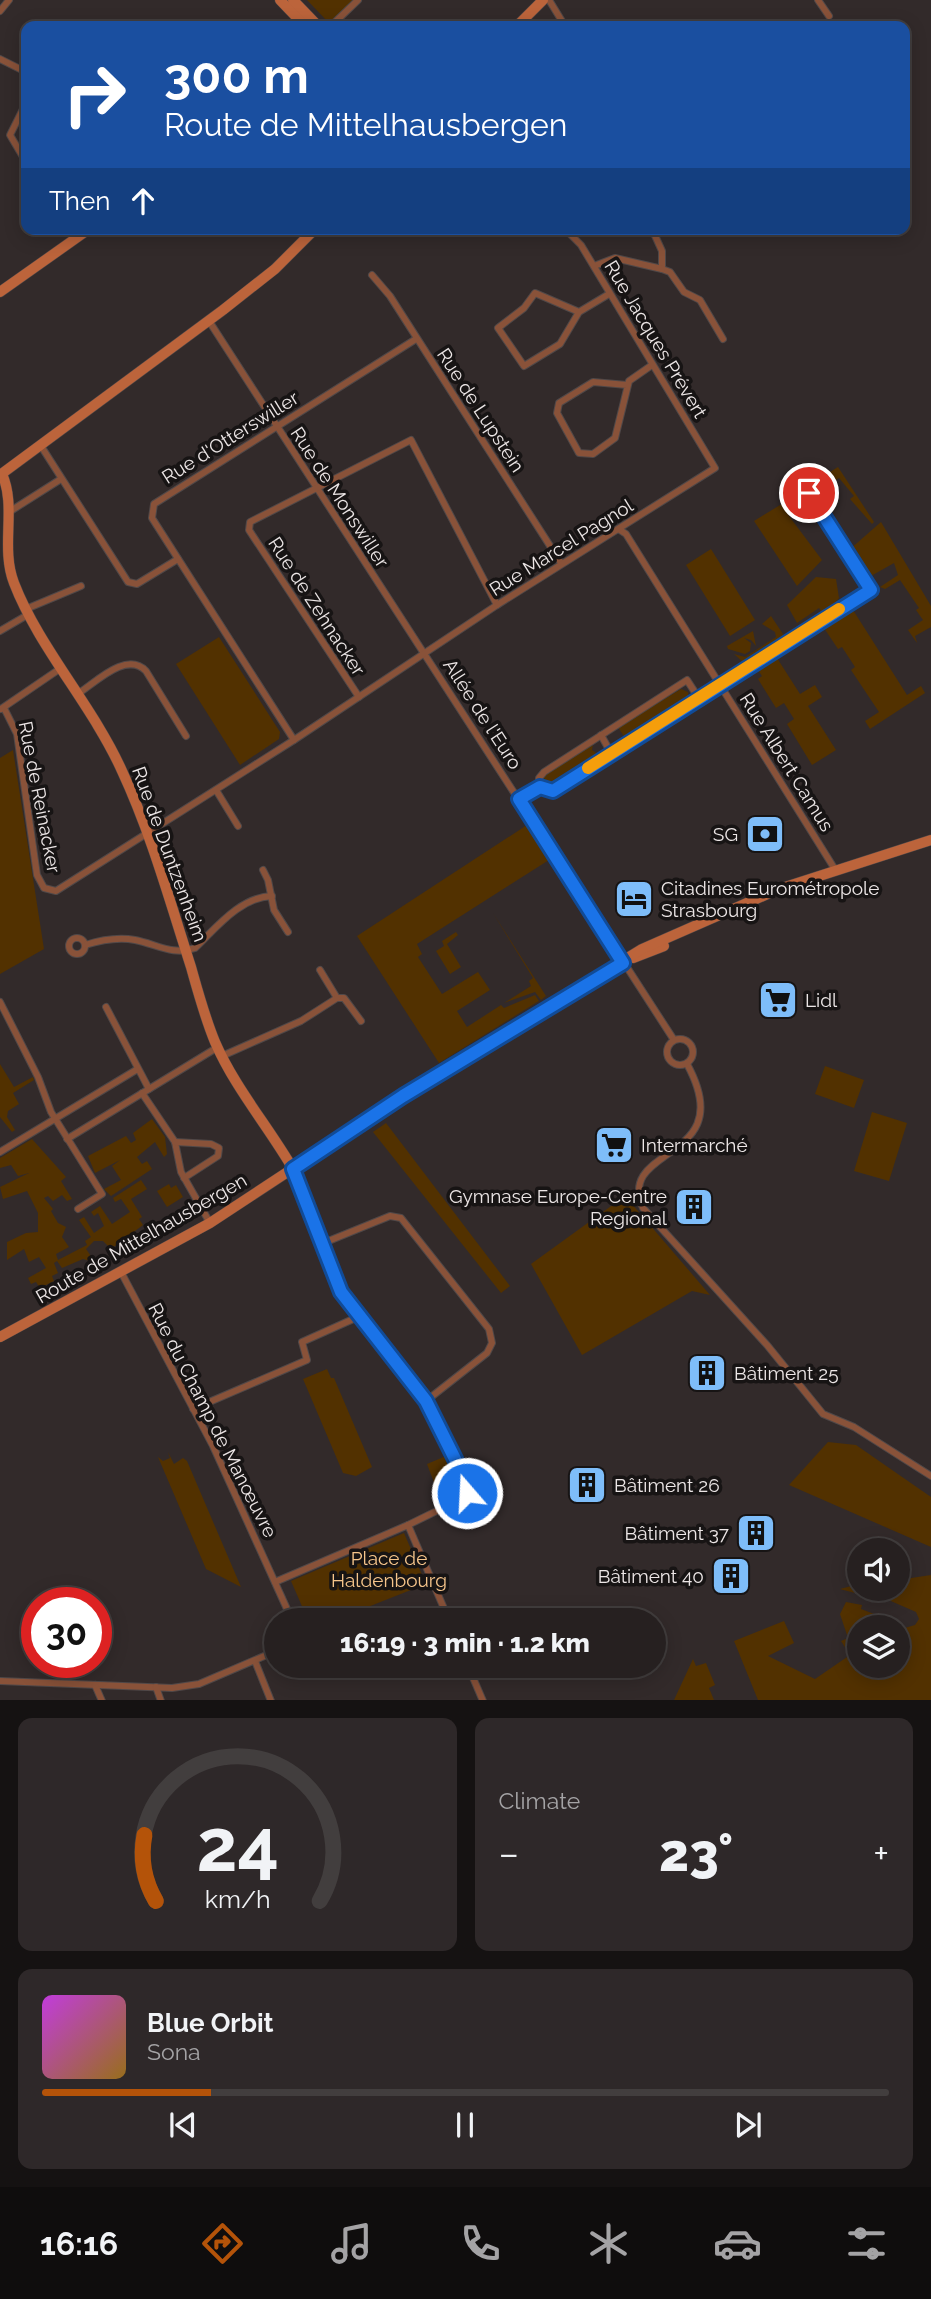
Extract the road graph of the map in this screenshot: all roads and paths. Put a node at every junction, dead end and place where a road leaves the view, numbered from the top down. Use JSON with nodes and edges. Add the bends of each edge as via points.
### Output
{"nodes":[{"id":1,"x":280,"y":0,"type":"edge"},
{"id":2,"x":293,"y":0,"type":"edge"},
{"id":3,"x":358,"y":0,"type":"edge"},
{"id":4,"x":546,"y":0,"type":"edge"},
{"id":5,"x":818,"y":0,"type":"edge"},
{"id":6,"x":6,"y":1,"type":"edge"},
{"id":7,"x":0,"y":11,"type":"edge"},
{"id":8,"x":829,"y":16,"type":"dead end"},
{"id":9,"x":300,"y":21,"type":"edge"},
{"id":10,"x":313,"y":21,"type":"edge"},
{"id":11,"x":336,"y":21,"type":"edge"},
{"id":12,"x":523,"y":21,"type":"edge"},
{"id":13,"x":561,"y":21,"type":"edge"},
{"id":14,"x":0,"y":59,"type":"edge"},
{"id":15,"x":21,"y":70,"type":"edge"},
{"id":16,"x":21,"y":113,"type":"edge"},
{"id":17,"x":21,"y":154,"type":"edge"},
{"id":18,"x":73,"y":235,"type":"edge"},
{"id":19,"x":309,"y":235,"type":"edge"},
{"id":20,"x":571,"y":235,"type":"edge"},
{"id":21,"x":655,"y":235,"type":"edge"},
{"id":22,"x":594,"y":266,"type":"junction"},
{"id":23,"x":662,"y":269,"type":"junction"},
{"id":24,"x":372,"y":275,"type":"dead end"},
{"id":25,"x":0,"y":292,"type":"edge"},
{"id":26,"x":609,"y":294,"type":"junction"},
{"id":27,"x":579,"y":312,"type":"junction"},
{"id":28,"x":209,"y":321,"type":"junction"},
{"id":29,"x":416,"y":339,"type":"junction"},
{"id":30,"x":723,"y":339,"type":"dead end"},
{"id":31,"x":652,"y":365,"type":"junction"},
{"id":32,"x":627,"y":385,"type":"junction"},
{"id":33,"x":276,"y":427,"type":"junction"},
{"id":34,"x":41,"y":446,"type":"junction"},
{"id":35,"x":715,"y":468,"type":"joint"},
{"id":36,"x":1,"y":474,"type":"edge"},
{"id":37,"x":61,"y":479,"type":"junction"},
{"id":38,"x":315,"y":488,"type":"junction"},
{"id":39,"x":809,"y":493,"type":"dead end"},
{"id":40,"x":0,"y":498,"type":"edge"},
{"id":41,"x":7,"y":513,"type":"junction"},
{"id":42,"x":620,"y":530,"type":"junction"},
{"id":43,"x":4,"y":556,"type":"edge"},
{"id":44,"x":178,"y":559,"type":"junction"},
{"id":45,"x":561,"y":563,"type":"junction"},
{"id":46,"x":81,"y":586,"type":"dead end"},
{"id":47,"x":497,"y":605,"type":"junction"},
{"id":48,"x":28,"y":612,"type":"junction"},
{"id":49,"x":0,"y":631,"type":"edge"},
{"id":50,"x":425,"y":654,"type":"junction"},
{"id":51,"x":63,"y":667,"type":"junction"},
{"id":52,"x":719,"y":683,"type":"junction"},
{"id":53,"x":79,"y":693,"type":"junction"},
{"id":54,"x":359,"y":697,"type":"junction"},
{"id":55,"x":698,"y":697,"type":"junction"},
{"id":56,"x":2,"y":709,"type":"edge"},
{"id":57,"x":601,"y":735,"type":"junction"},
{"id":58,"x":186,"y":736,"type":"dead end"},
{"id":59,"x":294,"y":740,"type":"junction"},
{"id":60,"x":611,"y":753,"type":"junction"},
{"id":61,"x":540,"y":787,"type":"junction"},
{"id":62,"x":216,"y":790,"type":"junction"},
{"id":63,"x":519,"y":799,"type":"junction"},
{"id":64,"x":238,"y":825,"type":"dead end"},
{"id":65,"x":147,"y":835,"type":"junction"},
{"id":66,"x":931,"y":839,"type":"edge"},
{"id":67,"x":263,"y":870,"type":"dead end"},
{"id":68,"x":836,"y":871,"type":"junction"},
{"id":69,"x":47,"y":889,"type":"joint"},
{"id":70,"x":272,"y":896,"type":"junction"},
{"id":71,"x":288,"y":932,"type":"dead end"},
{"id":72,"x":85,"y":945,"type":"dead end"},
{"id":73,"x":186,"y":951,"type":"junction"},
{"id":74,"x":627,"y":961,"type":"junction"},
{"id":75,"x":320,"y":970,"type":"dead end"},
{"id":76,"x":337,"y":998,"type":"junction"},
{"id":77,"x":0,"y":1002,"type":"edge"},
{"id":78,"x":106,"y":1007,"type":"dead end"},
{"id":79,"x":361,"y":1021,"type":"dead end"},
{"id":80,"x":674,"y":1040,"type":"junction"},
{"id":81,"x":220,"y":1052,"type":"junction"},
{"id":82,"x":687,"y":1064,"type":"junction"},
{"id":83,"x":136,"y":1070,"type":"junction"},
{"id":84,"x":145,"y":1091,"type":"junction"},
{"id":85,"x":55,"y":1119,"type":"junction"},
{"id":86,"x":67,"y":1139,"type":"junction"},
{"id":87,"x":174,"y":1142,"type":"junction"},
{"id":88,"x":0,"y":1152,"type":"edge"},
{"id":89,"x":293,"y":1169,"type":"junction"},
{"id":90,"x":184,"y":1178,"type":"junction"},
{"id":91,"x":78,"y":1209,"type":"dead end"},
{"id":92,"x":210,"y":1223,"type":"junction"},
{"id":93,"x":321,"y":1244,"type":"junction"},
{"id":94,"x":121,"y":1272,"type":"junction"},
{"id":95,"x":360,"y":1316,"type":"junction"},
{"id":96,"x":0,"y":1337,"type":"edge"},
{"id":97,"x":426,"y":1401,"type":"junction"},
{"id":98,"x":193,"y":1409,"type":"junction"},
{"id":99,"x":931,"y":1476,"type":"edge"},
{"id":100,"x":408,"y":1525,"type":"junction"},
{"id":101,"x":275,"y":1582,"type":"junction"},
{"id":102,"x":287,"y":1608,"type":"edge"},
{"id":103,"x":443,"y":1608,"type":"edge"},
{"id":104,"x":264,"y":1657,"type":"edge"},
{"id":105,"x":255,"y":1661,"type":"junction"},
{"id":106,"x":473,"y":1678,"type":"edge"},
{"id":107,"x":0,"y":1681,"type":"edge"},
{"id":108,"x":95,"y":1685,"type":"junction"},
{"id":109,"x":156,"y":1688,"type":"junction"},
{"id":110,"x":102,"y":1700,"type":"edge"},
{"id":111,"x":161,"y":1700,"type":"edge"},
{"id":112,"x":271,"y":1700,"type":"edge"},
{"id":113,"x":483,"y":1700,"type":"edge"}],
"edges":[{"from":1,"to":9,"type":"main road"},
{"from":2,"to":10,"type":"main road"},
{"from":3,"to":11,"type":"street"},
{"from":4,"to":12,"type":"main road"},
{"from":4,"to":13,"type":"street"},
{"from":5,"to":8,"type":"street"},
{"from":6,"to":7,"type":"street"},
{"from":14,"to":15,"type":"street"},
{"from":16,"to":17,"type":"street","via":[[10,135]]},
{"from":18,"to":25,"type":"main road"},
{"from":19,"to":28,"type":"main road","via":[[275,269]]},
{"from":20,"to":22,"type":"street","name":"Rue Jacques Prévert"},
{"from":21,"to":23,"type":"street","via":[[662,251]]},
{"from":22,"to":23,"type":"street","via":[[610,257]]},
{"from":22,"to":26,"type":"street","name":"Rue Jacques Prévert"},
{"from":23,"to":30,"type":"street","via":[[670,272],[684,292],[700,300]]},
{"from":24,"to":29,"type":"street","name":"Rue de Lupstein"},
{"from":26,"to":27,"type":"street"},
{"from":26,"to":31,"type":"street","name":"Rue Jacques Prévert"},
{"from":27,"to":27,"type":"street","via":[[559,344],[526,365],[521,365],[498,328],[535,293]]},
{"from":28,"to":33,"type":"street","name":"Rue de Monswiller"},
{"from":28,"to":34,"type":"main road"},
{"from":29,"to":33,"type":"street","name":"Rue d'Otterswiller"},
{"from":29,"to":45,"type":"street","name":"Rue de Lupstein"},
{"from":31,"to":32,"type":"street"},
{"from":31,"to":35,"type":"street","name":"Rue Jacques Prévert"},
{"from":32,"to":32,"type":"street","via":[[593,382],[559,403],[559,418],[579,453],[593,454],[615,438]]},
{"from":33,"to":38,"type":"street","name":"Rue de Monswiller"},
{"from":33,"to":44,"type":"street","name":"Rue d'Otterswiller","via":[[154,504],[152,518]]},
{"from":34,"to":36,"type":"main road"},
{"from":34,"to":37,"type":"street"},
{"from":35,"to":42,"type":"street","name":"Rue Marcel Pagnol"},
{"from":36,"to":41,"type":"main road","name":"Rue de Duntzenheim","via":[[9,491]]},
{"from":37,"to":41,"type":"street"},
{"from":37,"to":44,"type":"street","via":[[131,584]]},
{"from":38,"to":47,"type":"street","via":[[413,441]]},
{"from":38,"to":50,"type":"street","name":"Rue de Monswiller"},
{"from":38,"to":54,"type":"street","name":"Rue de Zehnacker","via":[[250,522],[249,530]]},
{"from":39,"to":52,"type":"street","via":[[871,590]]},
{"from":40,"to":41,"type":"main road","name":"Rue de Duntzenheim"},
{"from":41,"to":43,"type":"main road","name":"Rue de Duntzenheim"},
{"from":42,"to":45,"type":"street","name":"Rue Marcel Pagnol"},
{"from":42,"to":52,"type":"street","name":"Rue Albert Camus"},
{"from":43,"to":48,"type":"main road","name":"Rue de Duntzenheim"},
{"from":44,"to":59,"type":"street","name":"Rue d'Otterswiller"},
{"from":45,"to":47,"type":"street","name":"Rue Marcel Pagnol"},
{"from":46,"to":48,"type":"street"},
{"from":47,"to":50,"type":"street","name":"Rue Marcel Pagnol"},
{"from":48,"to":49,"type":"street"},
{"from":48,"to":51,"type":"main road","name":"Rue de Duntzenheim"},
{"from":50,"to":54,"type":"street","name":"Rue Marcel Pagnol"},
{"from":50,"to":63,"type":"street","name":"Allée de l'Euro"},
{"from":51,"to":53,"type":"main road","name":"Rue de Duntzenheim"},
{"from":51,"to":56,"type":"street"},
{"from":52,"to":55,"type":"street"},
{"from":52,"to":68,"type":"street","name":"Rue Albert Camus"},
{"from":53,"to":58,"type":"street","via":[[126,663],[138,664]]},
{"from":53,"to":65,"type":"main road","name":"Rue de Duntzenheim","via":[[121,769]]},
{"from":54,"to":59,"type":"street","name":"Rue Marcel Pagnol"},
{"from":55,"to":57,"type":"street","via":[[687,680]]},
{"from":55,"to":60,"type":"street"},
{"from":56,"to":69,"type":"street","name":"Rue de Reinacker","via":[[15,728],[37,875]]},
{"from":57,"to":60,"type":"street"},
{"from":57,"to":61,"type":"street","via":[[544,772]]},
{"from":59,"to":62,"type":"street","name":"Rue Marcel Pagnol"},
{"from":60,"to":61,"type":"street","via":[[553,791]]},
{"from":61,"to":63,"type":"street"},
{"from":62,"to":64,"type":"street"},
{"from":62,"to":65,"type":"street","name":"Rue Marcel Pagnol"},
{"from":63,"to":74,"type":"street","name":"Allée de l'Euro"},
{"from":65,"to":69,"type":"street","name":"Rue Marcel Pagnol","via":[[63,888]]},
{"from":65,"to":73,"type":"main road","name":"Rue de Duntzenheim"},
{"from":66,"to":68,"type":"main road","name":"Route de Mittelhausbergen"},
{"from":67,"to":70,"type":"street"},
{"from":68,"to":74,"type":"main road","name":"Route de Mittelhausbergen","via":[[779,889],[642,949]]},
{"from":70,"to":71,"type":"street","via":[[274,910]]},
{"from":70,"to":73,"type":"street","via":[[255,898]]},
{"from":72,"to":73,"type":"street","via":[[126,939]]},
{"from":73,"to":81,"type":"main road","name":"Rue de Duntzenheim"},
{"from":74,"to":80,"type":"street","name":"Allée de l'Euro"},
{"from":74,"to":89,"type":"main road","name":"Route de Mittelhausbergen","via":[[403,1096]]},
{"from":75,"to":76,"type":"street"},
{"from":76,"to":79,"type":"street","via":[[344,998]]},
{"from":76,"to":81,"type":"street","via":[[301,1021]]},
{"from":77,"to":85,"type":"street"},
{"from":78,"to":83,"type":"street"},
{"from":80,"to":82,"type":"street","name":"Allée de l'Euro","via":[[682,1039],[692,1047]]},
{"from":80,"to":82,"type":"street","name":"Allée de l'Euro","via":[[666,1051],[669,1060],[675,1065]]},
{"from":81,"to":84,"type":"street"},
{"from":81,"to":89,"type":"main road","name":"Rue de Duntzenheim"},
{"from":82,"to":99,"type":"street","name":"Allée de l'Euro","via":[[701,1093],[699,1122],[683,1143],[646,1172],[640,1200],[816,1407]]},
{"from":83,"to":84,"type":"street"},
{"from":83,"to":85,"type":"street"},
{"from":84,"to":86,"type":"street"},
{"from":84,"to":87,"type":"street"},
{"from":85,"to":86,"type":"street"},
{"from":85,"to":88,"type":"street"},
{"from":86,"to":91,"type":"street","via":[[102,1194]]},
{"from":87,"to":90,"type":"street"},
{"from":87,"to":90,"type":"street","via":[[219,1148],[218,1156]]},
{"from":89,"to":92,"type":"main road","name":"Route de Mittelhausbergen"},
{"from":89,"to":93,"type":"street"},
{"from":90,"to":92,"type":"street"},
{"from":92,"to":94,"type":"main road","name":"Route de Mittelhausbergen"},
{"from":93,"to":95,"type":"street","via":[[341,1292]]},
{"from":93,"to":97,"type":"street","via":[[390,1216],[401,1218],[489,1329],[492,1343],[487,1353]]},
{"from":94,"to":96,"type":"main road","name":"Route de Mittelhausbergen"},
{"from":94,"to":98,"type":"street","name":"Rue du Champ de Manœuvre"},
{"from":95,"to":97,"type":"street"},
{"from":95,"to":98,"type":"street","via":[[302,1342],[307,1360]]},
{"from":97,"to":100,"type":"street","via":[[468,1485],[467,1493]]},
{"from":98,"to":101,"type":"street","name":"Rue du Champ de Manœuvre"},
{"from":100,"to":101,"type":"street"},
{"from":100,"to":103,"type":"street"},
{"from":101,"to":102,"type":"street"},
{"from":104,"to":105,"type":"street"},
{"from":105,"to":109,"type":"street","via":[[199,1684]]},
{"from":105,"to":112,"type":"street"},
{"from":106,"to":113,"type":"street"},
{"from":107,"to":108,"type":"street"},
{"from":108,"to":109,"type":"street"},
{"from":108,"to":110,"type":"street"},
{"from":109,"to":111,"type":"street"}]}
